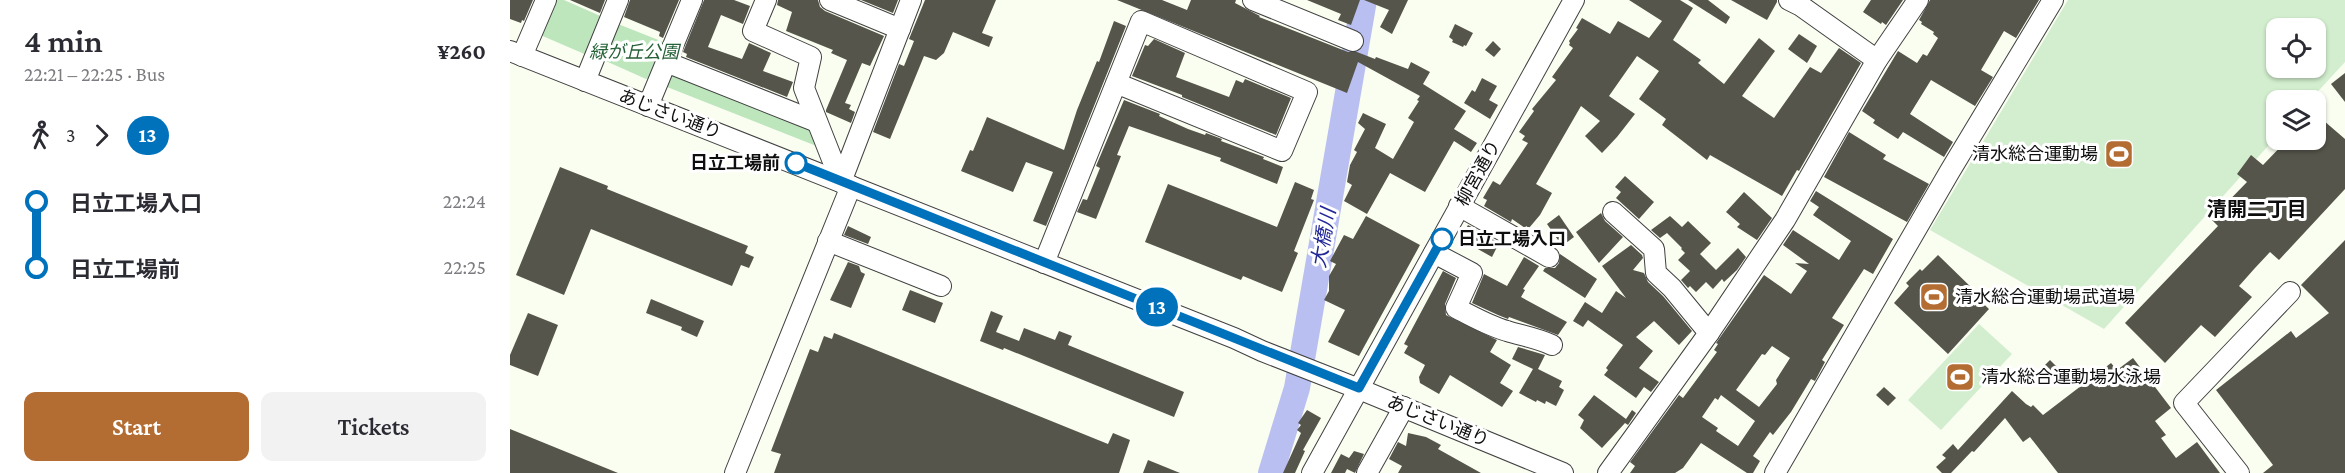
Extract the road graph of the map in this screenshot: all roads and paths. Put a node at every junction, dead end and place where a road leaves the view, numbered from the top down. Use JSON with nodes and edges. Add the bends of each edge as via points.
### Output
{"nodes":[{"id":1,"x":546,"y":0,"type":"edge"},
{"id":2,"x":618,"y":0,"type":"edge"},
{"id":3,"x":692,"y":0,"type":"edge"},
{"id":4,"x":766,"y":0,"type":"edge"},
{"id":5,"x":830,"y":0,"type":"edge"},
{"id":6,"x":911,"y":0,"type":"edge"},
{"id":7,"x":1253,"y":0,"type":"edge"},
{"id":8,"x":1574,"y":0,"type":"edge"},
{"id":9,"x":1790,"y":0,"type":"edge"},
{"id":10,"x":1918,"y":0,"type":"edge"},
{"id":11,"x":2053,"y":0,"type":"edge"},
{"id":12,"x":900,"y":29,"type":"junction"},
{"id":13,"x":1353,"y":41,"type":"dead end"},
{"id":14,"x":516,"y":54,"type":"edge"},
{"id":15,"x":1877,"y":60,"type":"junction"},
{"id":16,"x":666,"y":62,"type":"junction"},
{"id":17,"x":585,"y":81,"type":"junction"},
{"id":18,"x":1116,"y":83,"type":"junction"},
{"id":19,"x":648,"y":106,"type":"junction"},
{"id":20,"x":817,"y":122,"type":"junction"},
{"id":21,"x":846,"y":184,"type":"junction"},
{"id":22,"x":1459,"y":206,"type":"junction"},
{"id":23,"x":1612,"y":212,"type":"dead end"},
{"id":24,"x":828,"y":241,"type":"junction"},
{"id":25,"x":1434,"y":253,"type":"junction"},
{"id":26,"x":1549,"y":257,"type":"dead end"},
{"id":27,"x":1044,"y":263,"type":"junction"},
{"id":28,"x":941,"y":286,"type":"dead end"},
{"id":29,"x":2290,"y":292,"type":"dead end"},
{"id":30,"x":1709,"y":333,"type":"junction"},
{"id":31,"x":1552,"y":345,"type":"dead end"},
{"id":32,"x":1359,"y":388,"type":"junction"},
{"id":33,"x":1404,"y":407,"type":"junction"},
{"id":34,"x":735,"y":473,"type":"edge"},
{"id":35,"x":1312,"y":473,"type":"edge"},
{"id":36,"x":1367,"y":473,"type":"edge"},
{"id":37,"x":1563,"y":473,"type":"edge"},
{"id":38,"x":1608,"y":473,"type":"edge"},
{"id":39,"x":1775,"y":473,"type":"edge"},
{"id":40,"x":2239,"y":473,"type":"edge"}],
"edges":[{"from":1,"to":14,"type":"street"},
{"from":2,"to":17,"type":"street"},
{"from":3,"to":16,"type":"street"},
{"from":4,"to":20,"type":"street","via":[[753,31],[811,57],[804,88]]},
{"from":5,"to":12,"type":"street"},
{"from":6,"to":12,"type":"street"},
{"from":7,"to":13,"type":"street"},
{"from":8,"to":22,"type":"street","name":"柳宮通り"},
{"from":9,"to":15,"type":"street"},
{"from":10,"to":15,"type":"street"},
{"from":11,"to":39,"type":"street"},
{"from":12,"to":21,"type":"street"},
{"from":14,"to":17,"type":"street","name":"あじさい通り"},
{"from":15,"to":30,"type":"street","via":[[1785,220]]},
{"from":16,"to":19,"type":"street"},
{"from":16,"to":20,"type":"street"},
{"from":17,"to":19,"type":"street","name":"あじさい通り"},
{"from":18,"to":18,"type":"street","via":[[1141,21],[1307,92],[1282,151]]},
{"from":18,"to":27,"type":"street"},
{"from":19,"to":21,"type":"street","name":"あじさい通り"},
{"from":20,"to":21,"type":"street"},
{"from":21,"to":24,"type":"street"},
{"from":21,"to":27,"type":"street","name":"あじさい通り"},
{"from":22,"to":25,"type":"street","name":"柳宮通り"},
{"from":22,"to":26,"type":"street"},
{"from":23,"to":30,"type":"street","via":[[1654,249],[1656,273]]},
{"from":24,"to":28,"type":"street"},
{"from":24,"to":34,"type":"street"},
{"from":25,"to":31,"type":"street","via":[[1472,273],[1456,308],[1483,322]]},
{"from":25,"to":32,"type":"street","name":"柳宮通り"},
{"from":27,"to":32,"type":"street","name":"あじさい通り"},
{"from":29,"to":40,"type":"street","via":[[2184,403]]},
{"from":30,"to":38,"type":"street"},
{"from":32,"to":33,"type":"street","name":"あじさい通り"},
{"from":32,"to":35,"type":"street","name":"柳宮通り"},
{"from":33,"to":36,"type":"street"},
{"from":33,"to":37,"type":"street","name":"あじさい通り"}]}
